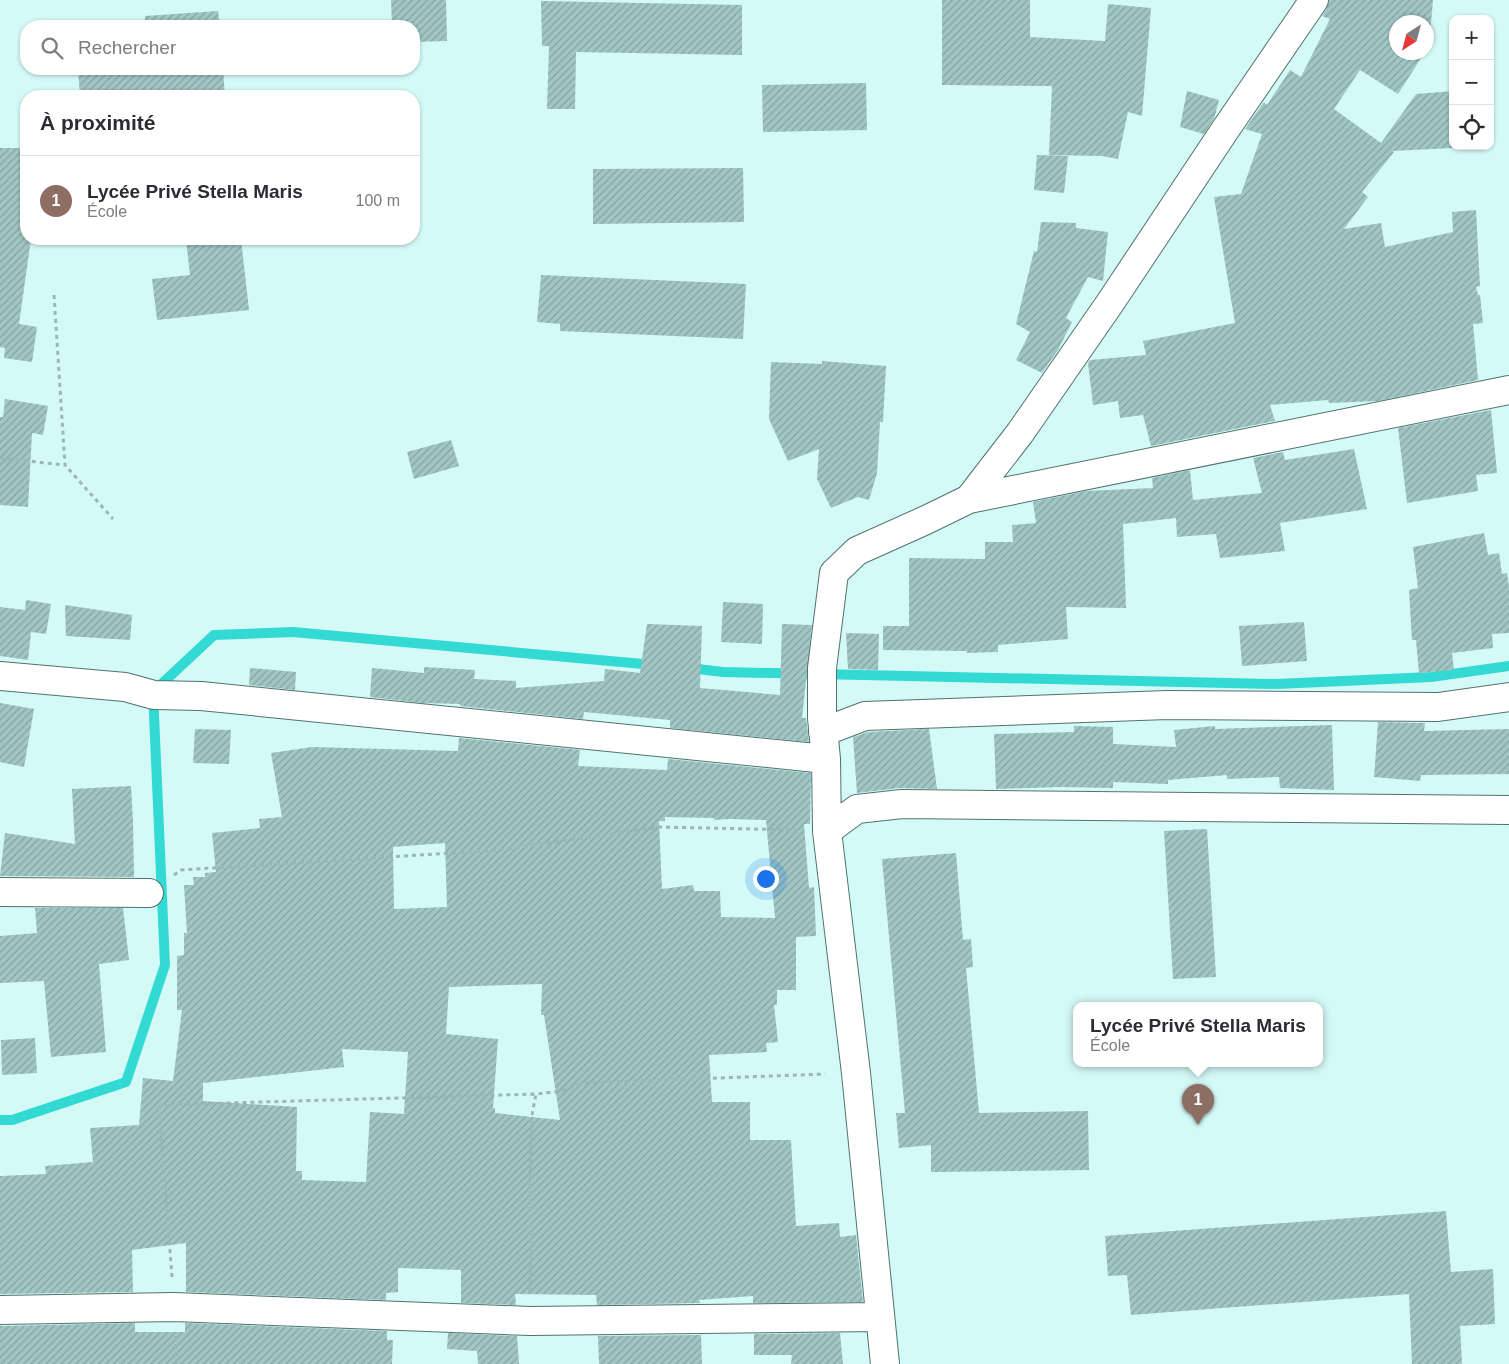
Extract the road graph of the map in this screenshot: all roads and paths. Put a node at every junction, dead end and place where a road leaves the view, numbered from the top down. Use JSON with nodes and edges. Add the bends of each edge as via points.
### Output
{"nodes":[{"id":1,"x":1314,"y":0,"type":"edge"},
{"id":2,"x":54,"y":295,"type":"dead end"},
{"id":3,"x":1509,"y":390,"type":"edge"},
{"id":4,"x":0,"y":458,"type":"edge"},
{"id":5,"x":65,"y":465,"type":"junction"},
{"id":6,"x":969,"y":498,"type":"junction"},
{"id":7,"x":113,"y":519,"type":"dead end"},
{"id":8,"x":0,"y":676,"type":"edge"},
{"id":9,"x":1509,"y":697,"type":"edge"},
{"id":10,"x":823,"y":725,"type":"junction"},
{"id":11,"x":826,"y":760,"type":"junction"},
{"id":12,"x":1509,"y":810,"type":"edge"},
{"id":13,"x":827,"y":831,"type":"junction"},
{"id":14,"x":181,"y":870,"type":"dead end"},
{"id":15,"x":0,"y":892,"type":"edge"},
{"id":16,"x":149,"y":894,"type":"dead end"},
{"id":17,"x":856,"y":1073,"type":"junction"},
{"id":18,"x":536,"y":1094,"type":"junction"},
{"id":19,"x":174,"y":1308,"type":"junction"},
{"id":20,"x":0,"y":1310,"type":"edge"},
{"id":21,"x":880,"y":1317,"type":"junction"},
{"id":22,"x":530,"y":1321,"type":"junction"},
{"id":23,"x":177,"y":1364,"type":"edge"},
{"id":24,"x":885,"y":1364,"type":"edge"}],
"edges":[{"from":1,"to":6,"type":"street","via":[[1104,312],[1020,433]]},
{"from":2,"to":5,"type":"path"},
{"from":3,"to":6,"type":"street"},
{"from":4,"to":5,"type":"path"},
{"from":5,"to":7,"type":"path"},
{"from":6,"to":10,"type":"street","via":[[857,551],[834,573],[822,668]]},
{"from":8,"to":11,"type":"street","via":[[125,686],[154,695],[201,696]]},
{"from":9,"to":10,"type":"street","via":[[1438,707],[1167,705],[865,716]]},
{"from":10,"to":11,"type":"street"},
{"from":11,"to":13,"type":"street"},
{"from":12,"to":13,"type":"street","via":[[902,804],[857,809]]},
{"from":13,"to":14,"type":"path","via":[[660,827],[499,850]]},
{"from":13,"to":17,"type":"street"},
{"from":15,"to":16,"type":"street"},
{"from":17,"to":18,"type":"path","via":[[586,1083],[563,1091]]},
{"from":17,"to":21,"type":"street"},
{"from":18,"to":19,"type":"path","via":[[159,1105]]},
{"from":18,"to":22,"type":"path","via":[[531,1120]]},
{"from":19,"to":20,"type":"street"},
{"from":19,"to":22,"type":"street"},
{"from":19,"to":23,"type":"path"},
{"from":21,"to":22,"type":"street"},
{"from":21,"to":24,"type":"street"}]}
